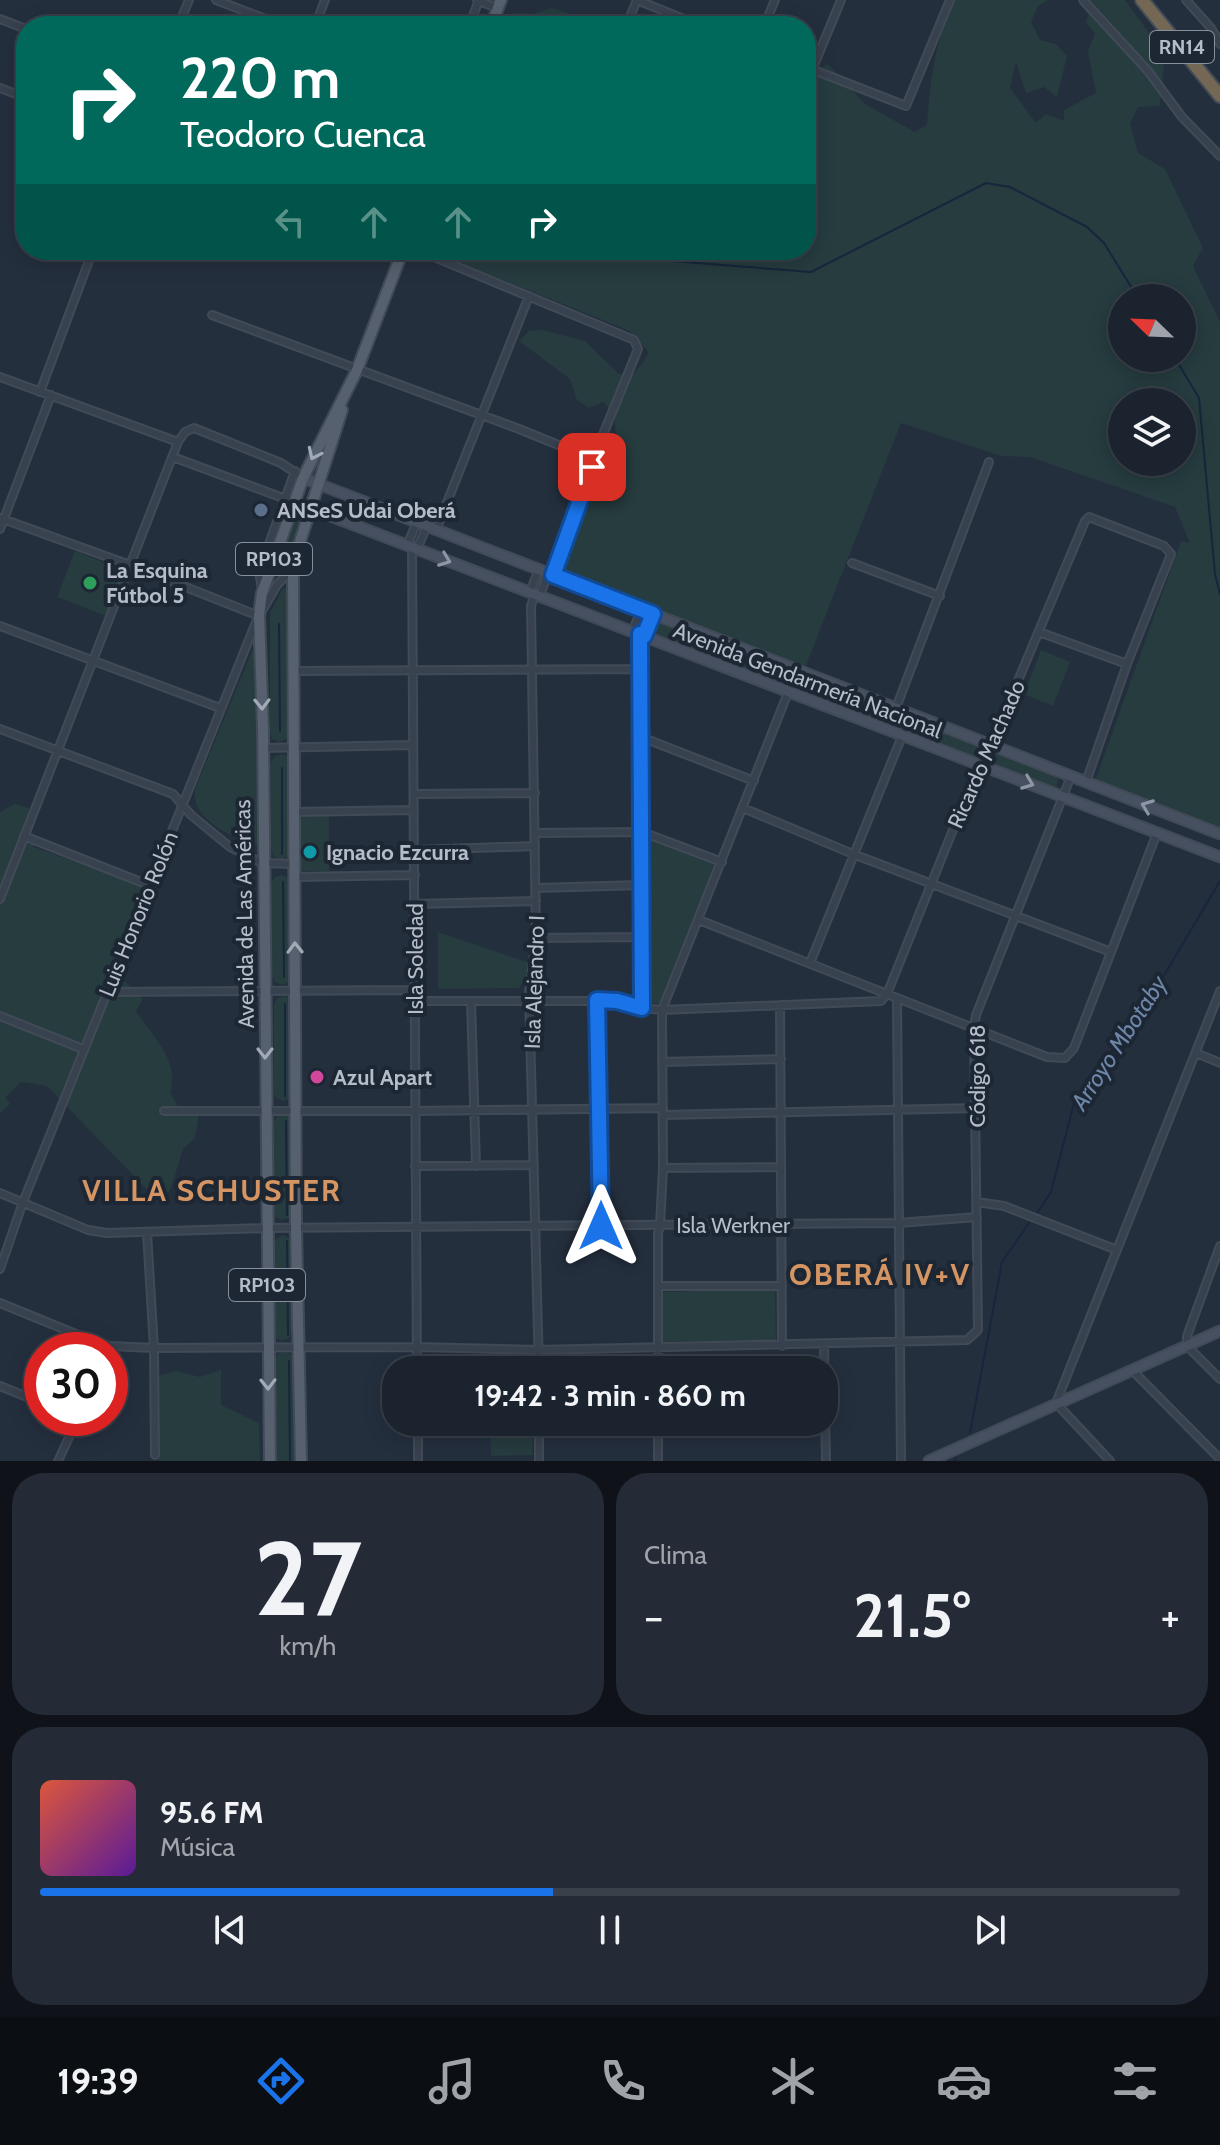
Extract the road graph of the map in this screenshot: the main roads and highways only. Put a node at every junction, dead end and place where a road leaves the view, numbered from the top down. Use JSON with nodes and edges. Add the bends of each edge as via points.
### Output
{"nodes":[{"id":1,"x":1142,"y":0,"type":"edge"},
{"id":2,"x":1220,"y":96,"type":"edge"},
{"id":3,"x":399,"y":260,"type":"edge"},
{"id":4,"x":350,"y":385,"type":"junction"},
{"id":5,"x":270,"y":1461,"type":"edge"},
{"id":6,"x":301,"y":1461,"type":"edge"}],
"edges":[{"from":1,"to":2,"type":"highway","number":"RN14"},
{"from":3,"to":4,"type":"main road","name":"Avenida de Las Américas","number":"RP103"},
{"from":4,"to":5,"type":"main road","name":"Avenida de Las Américas","number":"RP103","one_way":true,"via":[[299,475],[259,616]]},
{"from":6,"to":4,"type":"main road","name":"Avenida de Las Américas","number":"RP103","one_way":true,"via":[[293,568]]}]}
